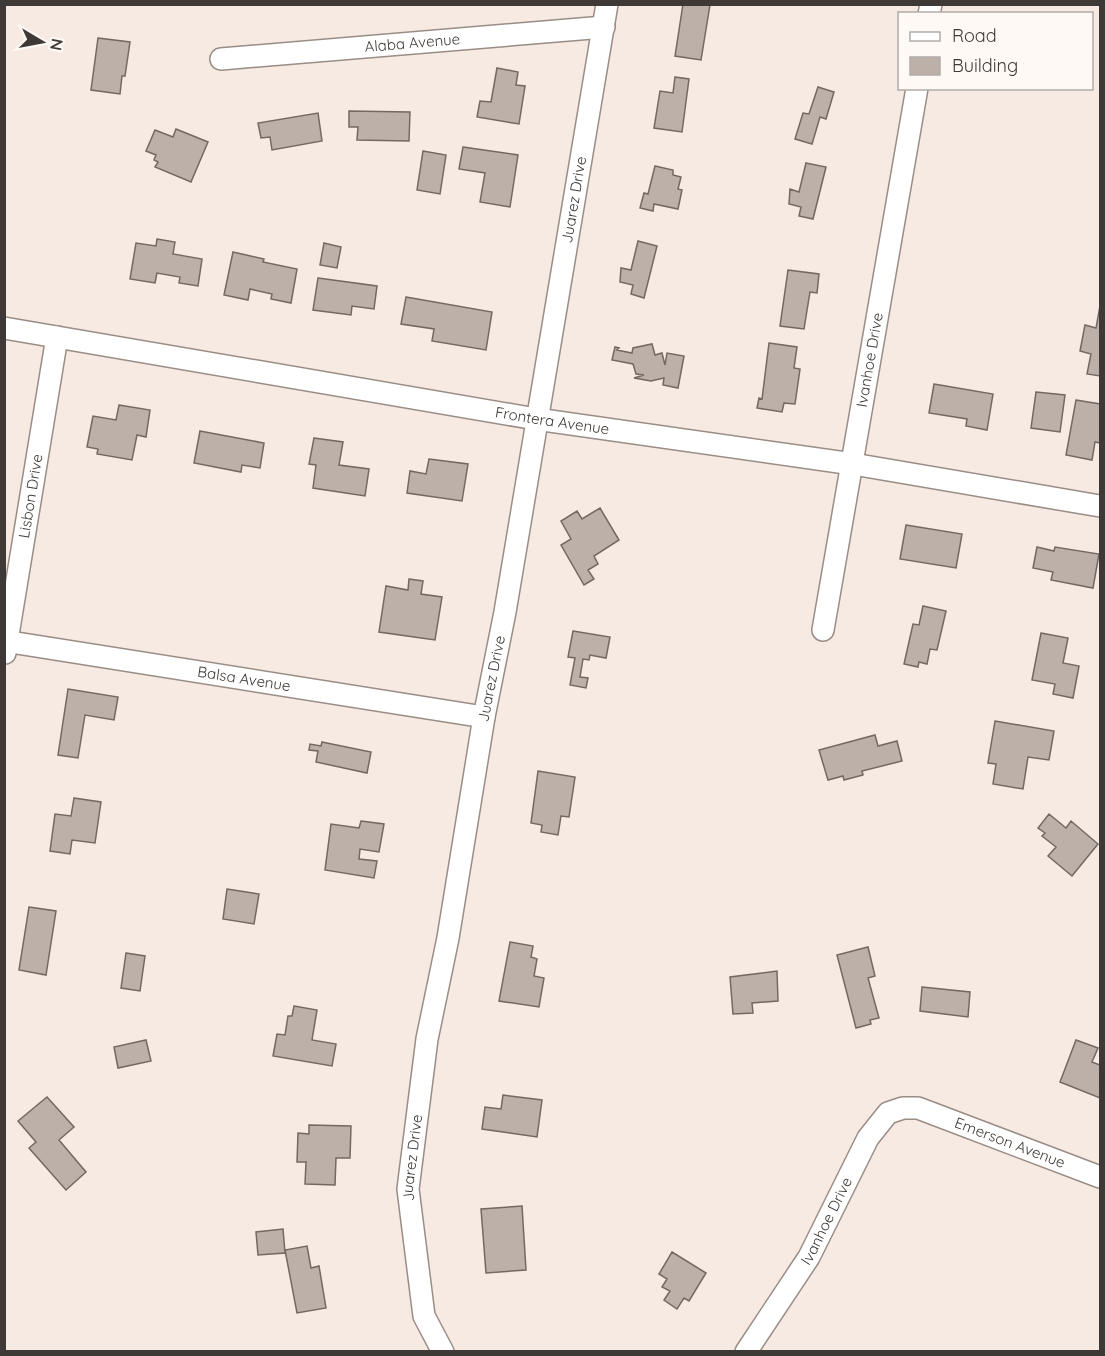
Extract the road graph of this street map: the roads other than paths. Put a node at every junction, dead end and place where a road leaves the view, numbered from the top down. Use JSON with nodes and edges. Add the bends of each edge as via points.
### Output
{"nodes":[{"id":1,"x":607,"y":4,"type":"edge"},
{"id":2,"x":603,"y":27,"type":"junction"},
{"id":3,"x":221,"y":59,"type":"dead end"},
{"id":4,"x":916,"y":90,"type":"edge"},
{"id":5,"x":4,"y":328,"type":"edge"},
{"id":6,"x":57,"y":337,"type":"junction"},
{"id":7,"x":536,"y":419,"type":"junction"},
{"id":8,"x":853,"y":464,"type":"junction"},
{"id":9,"x":1101,"y":507,"type":"edge"},
{"id":10,"x":824,"y":630,"type":"dead end"},
{"id":11,"x":5,"y":645,"type":"edge"},
{"id":12,"x":484,"y":717,"type":"junction"},
{"id":13,"x":918,"y":1108,"type":"joint"},
{"id":14,"x":1101,"y":1177,"type":"edge"},
{"id":15,"x":443,"y":1352,"type":"edge"},
{"id":16,"x":746,"y":1352,"type":"edge"}],
"edges":[{"from":1,"to":2,"type":"street","name":"Juarez Drive"},
{"from":2,"to":3,"type":"street","name":"Alaba Avenue"},
{"from":2,"to":7,"type":"street","name":"Juarez Drive"},
{"from":4,"to":8,"type":"street","name":"Ivanhoe Drive"},
{"from":5,"to":6,"type":"street","name":"Frontera Avenue"},
{"from":6,"to":7,"type":"street","name":"Frontera Avenue"},
{"from":6,"to":11,"type":"street","name":"Lisbon Drive"},
{"from":7,"to":8,"type":"street","name":"Frontera Avenue"},
{"from":7,"to":12,"type":"street","name":"Juarez Drive"},
{"from":8,"to":9,"type":"street","name":"Frontera Avenue"},
{"from":8,"to":10,"type":"street","name":"Ivanhoe Drive"},
{"from":11,"to":12,"type":"street","name":"Balsa Avenue"},
{"from":12,"to":15,"type":"street","name":"Juarez Drive","via":[[448,938],[427,1039],[408,1189],[424,1316]]},
{"from":13,"to":14,"type":"street","name":"Emerson Avenue"},
{"from":13,"to":16,"type":"street","name":"Ivanhoe Drive","via":[[888,1113],[868,1138],[809,1257]]}]}
